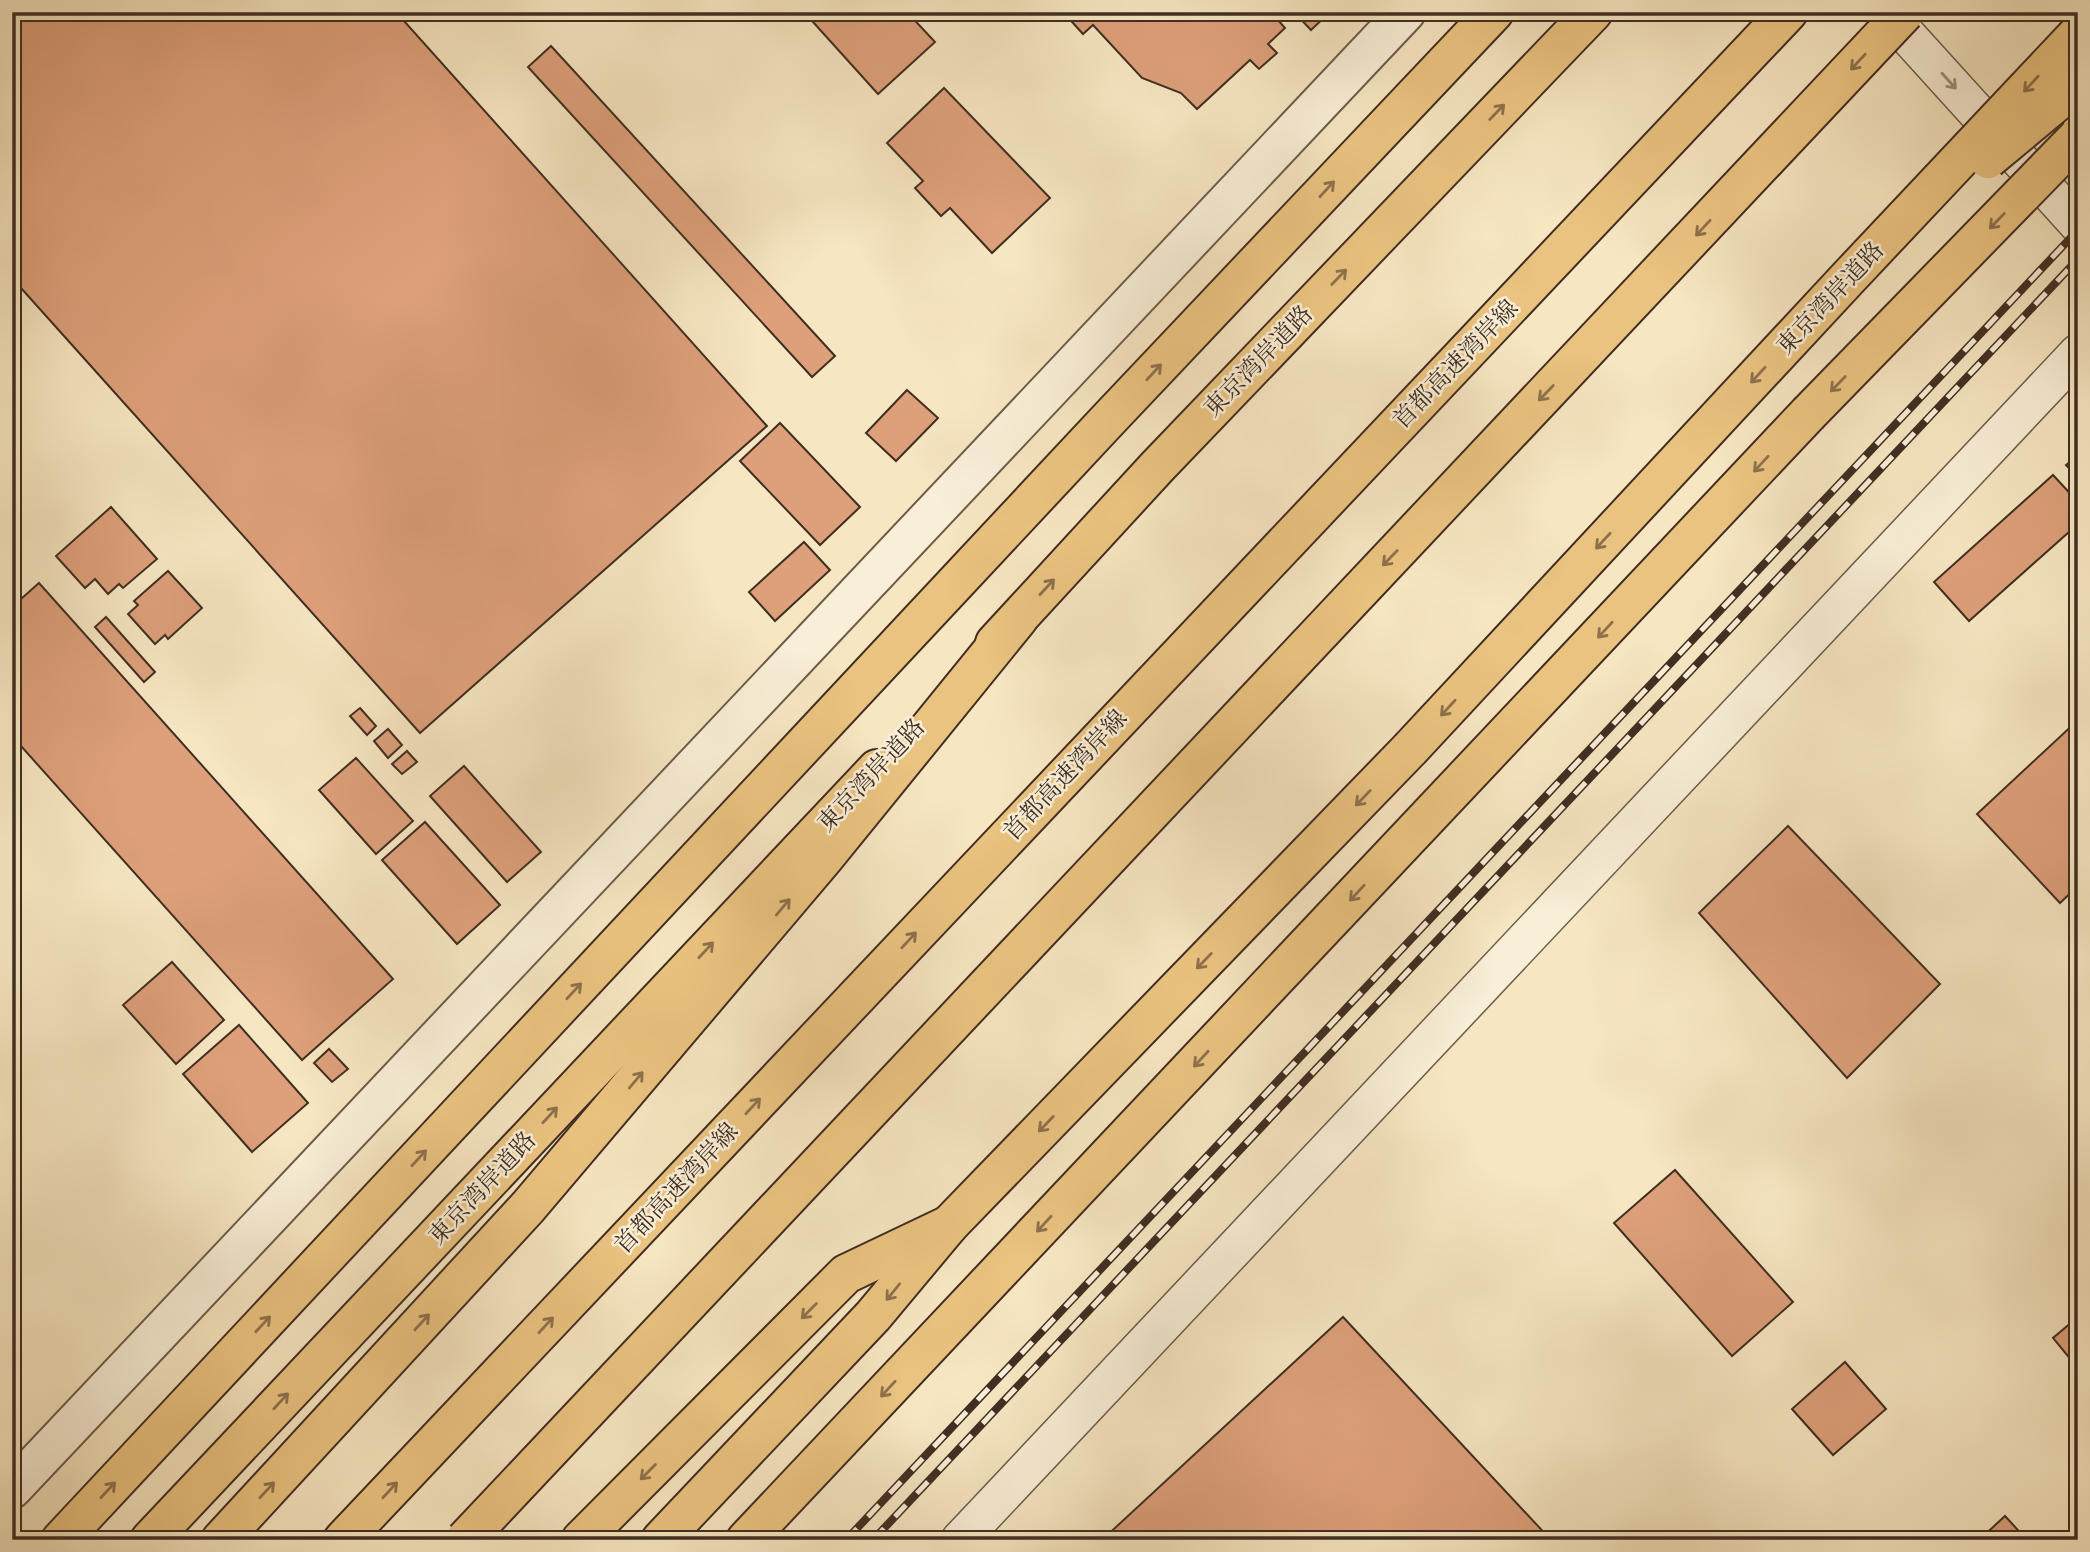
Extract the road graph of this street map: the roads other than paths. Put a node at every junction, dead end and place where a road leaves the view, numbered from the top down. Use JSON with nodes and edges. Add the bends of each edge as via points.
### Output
{"nodes":[{"id":1,"x":1406,"y":12,"type":"edge"},
{"id":2,"x":1494,"y":12,"type":"edge"},
{"id":3,"x":1593,"y":12,"type":"edge"},
{"id":4,"x":1788,"y":12,"type":"edge"},
{"id":5,"x":1886,"y":12,"type":"edge"},
{"id":6,"x":1905,"y":12,"type":"edge"},
{"id":7,"x":2078,"y":34,"type":"edge"},
{"id":8,"x":2078,"y":84,"type":"edge"},
{"id":9,"x":2078,"y":137,"type":"edge"},
{"id":10,"x":2078,"y":224,"type":"edge"},
{"id":11,"x":1849,"y":277,"type":"junction"},
{"id":12,"x":2078,"y":353,"type":"edge"},
{"id":13,"x":1018,"y":619,"type":"junction"},
{"id":14,"x":948,"y":1225,"type":"junction"},
{"id":15,"x":12,"y":1489,"type":"edge"},
{"id":16,"x":61,"y":1540,"type":"edge"},
{"id":17,"x":150,"y":1540,"type":"edge"},
{"id":18,"x":221,"y":1540,"type":"edge"},
{"id":19,"x":343,"y":1540,"type":"edge"},
{"id":20,"x":466,"y":1540,"type":"edge"},
{"id":21,"x":581,"y":1540,"type":"edge"},
{"id":22,"x":661,"y":1540,"type":"edge"},
{"id":23,"x":746,"y":1540,"type":"edge"},
{"id":24,"x":960,"y":1540,"type":"edge"}],
"edges":[{"from":1,"to":15,"type":"street"},
{"from":16,"to":2,"type":"highway","one_way":true},
{"from":13,"to":3,"type":"highway","name":"東京湾岸道路","one_way":true,"via":[[1157,467]]},
{"from":19,"to":4,"type":"highway","name":"首都高速湾岸線","one_way":true},
{"from":5,"to":10,"type":"street","one_way":true},
{"from":6,"to":20,"type":"highway","one_way":true,"bridge":true},
{"from":7,"to":11,"type":"highway","name":"東京湾岸道路","one_way":true,"bridge":true},
{"from":8,"to":11,"type":"highway","bridge":true},
{"from":9,"to":23,"type":"highway","one_way":true,"bridge":true,"via":[[1808,414]]},
{"from":11,"to":14,"type":"highway","name":"東京湾岸道路","one_way":true,"bridge":true,"via":[[1410,749]]},
{"from":12,"to":24,"type":"street"},
{"from":17,"to":13,"type":"highway","name":"東京湾岸道路","one_way":true},
{"from":18,"to":13,"type":"highway","one_way":true,"via":[[528,1207],[824,858]]},
{"from":14,"to":21,"type":"highway","one_way":true,"via":[[845,1274]]},
{"from":14,"to":22,"type":"highway","name":"東京湾岸道路","one_way":true,"via":[[873,1316]]}]}
